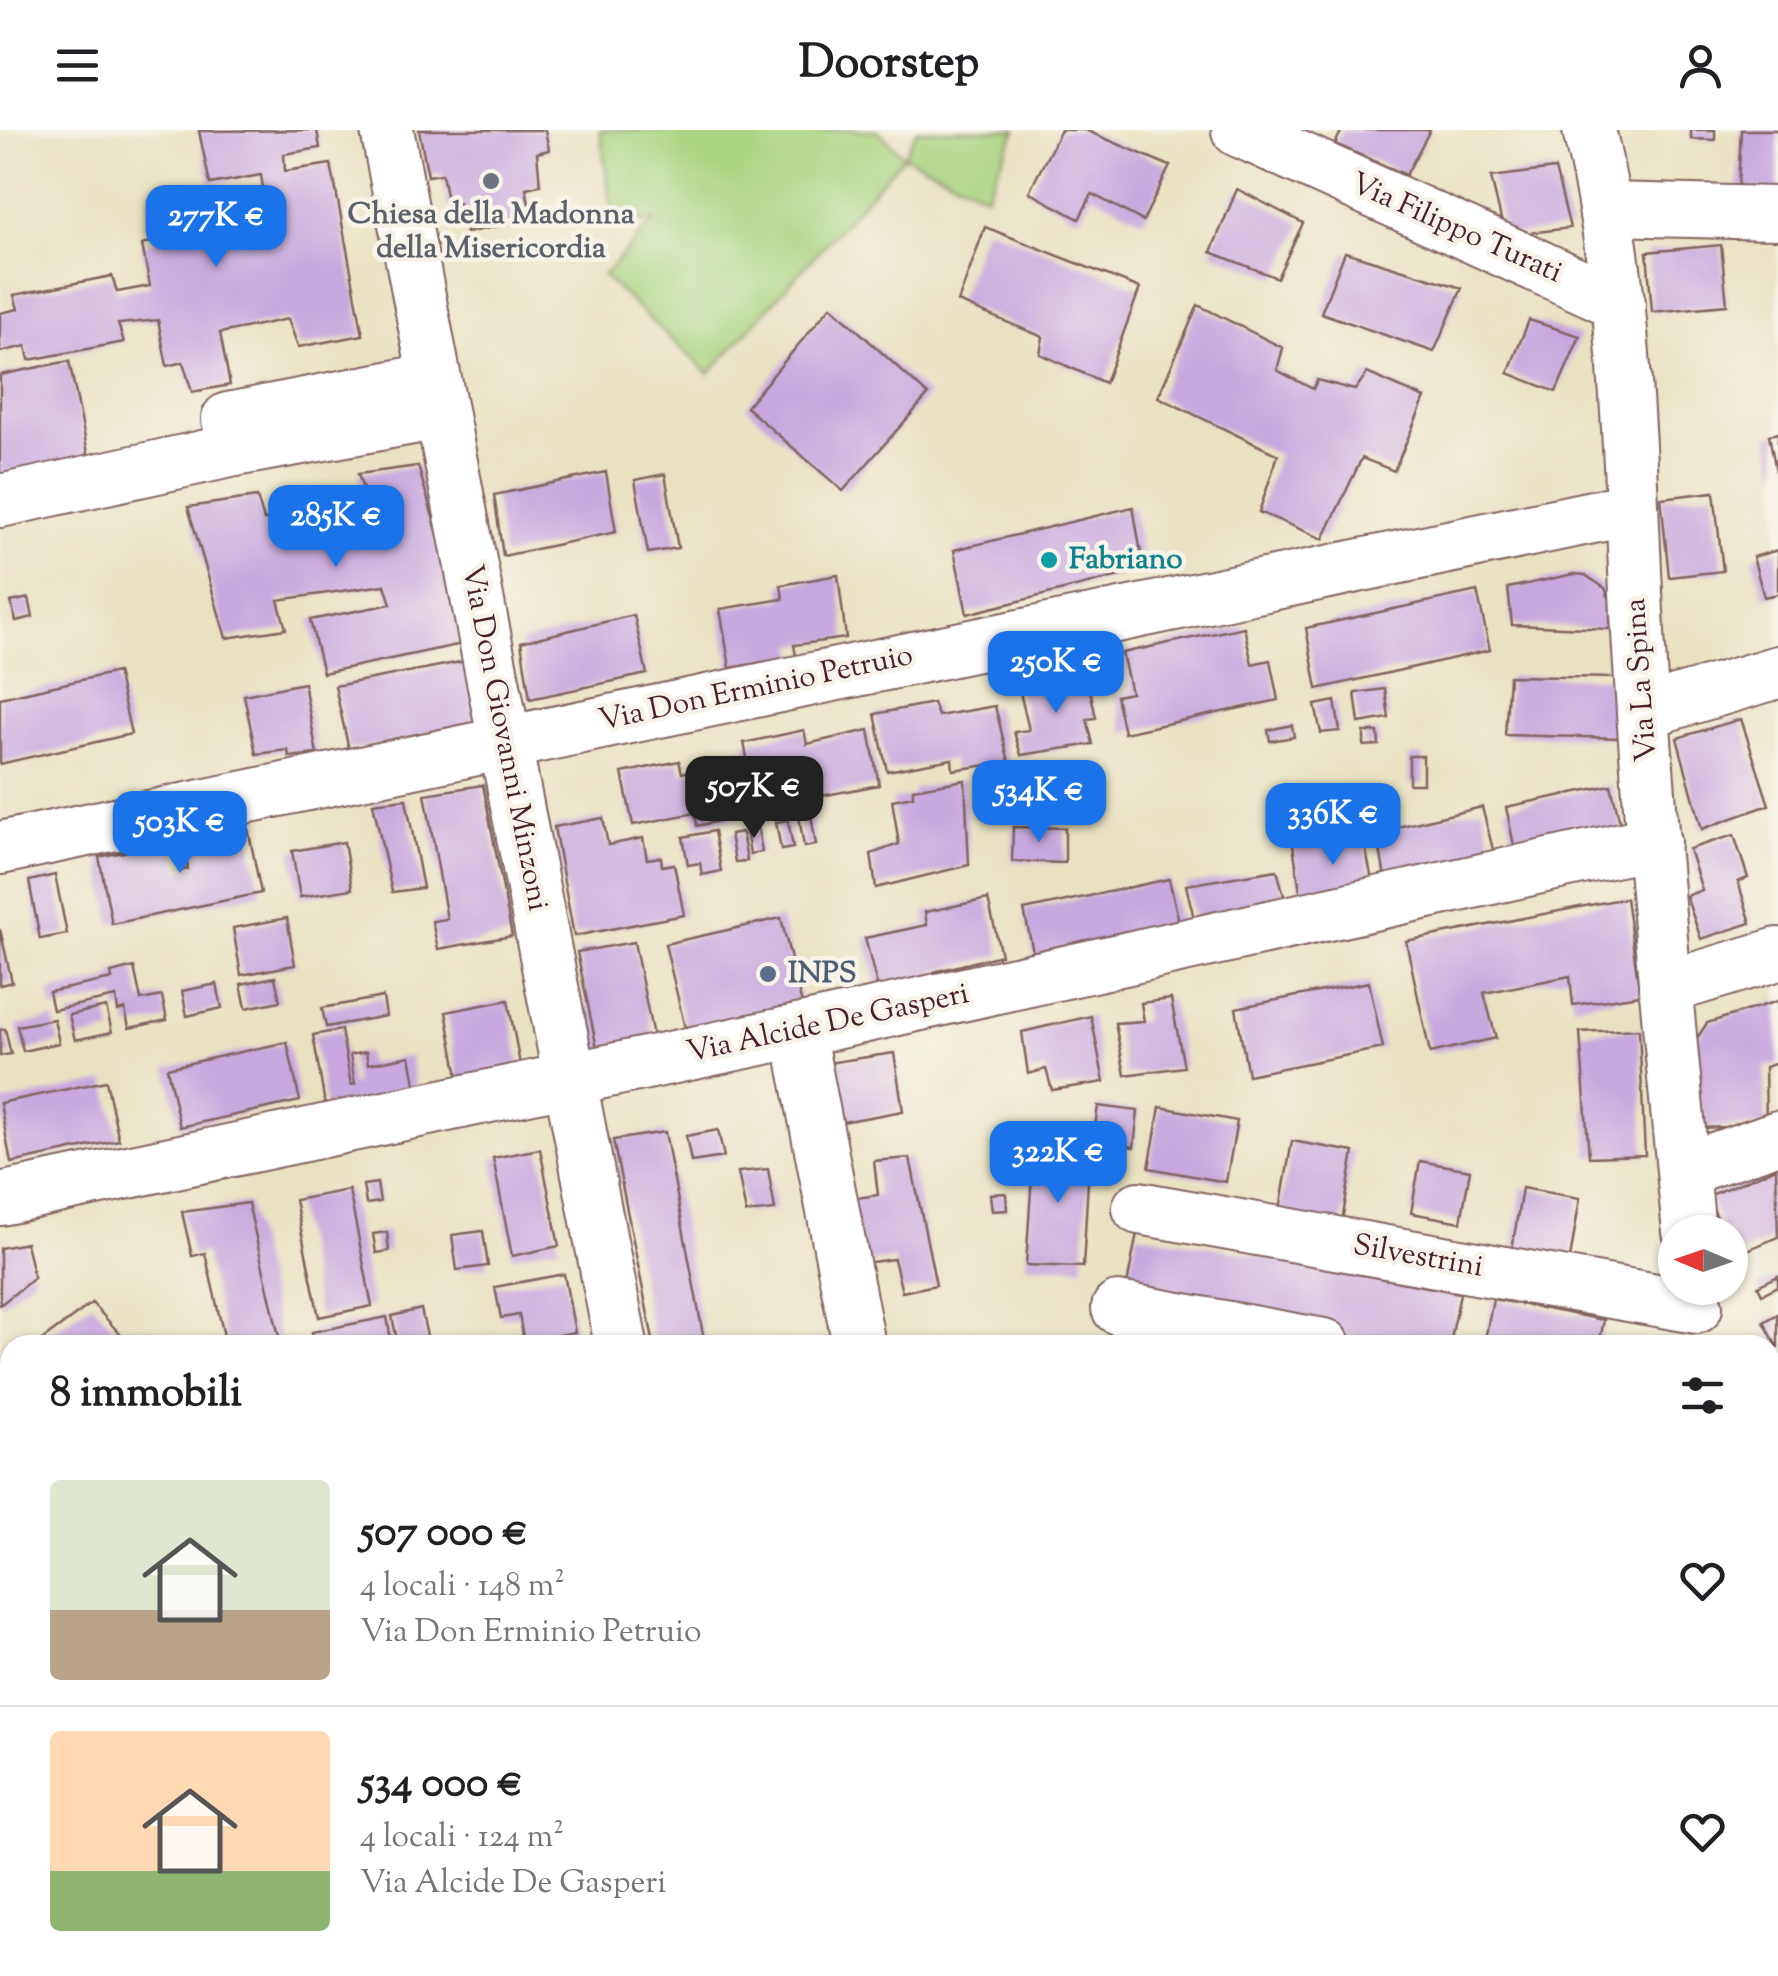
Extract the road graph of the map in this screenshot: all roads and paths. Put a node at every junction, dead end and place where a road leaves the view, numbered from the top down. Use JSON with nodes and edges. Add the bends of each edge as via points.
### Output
{"nodes":[{"id":1,"x":387,"y":130,"type":"edge"},
{"id":2,"x":1238,"y":130,"type":"edge"},
{"id":3,"x":1589,"y":130,"type":"edge"},
{"id":4,"x":1608,"y":209,"type":"junction"},
{"id":5,"x":1776,"y":213,"type":"edge"},
{"id":6,"x":1619,"y":303,"type":"junction"},
{"id":7,"x":438,"y":396,"type":"junction"},
{"id":8,"x":0,"y":501,"type":"edge"},
{"id":9,"x":1631,"y":509,"type":"junction"},
{"id":10,"x":1778,"y":672,"type":"edge"},
{"id":11,"x":1643,"y":712,"type":"junction"},
{"id":12,"x":504,"y":741,"type":"junction"},
{"id":13,"x":1654,"y":842,"type":"junction"},
{"id":14,"x":0,"y":848,"type":"edge"},
{"id":15,"x":1778,"y":954,"type":"edge"},
{"id":16,"x":1664,"y":988,"type":"junction"},
{"id":17,"x":798,"y":1031,"type":"junction"},
{"id":18,"x":570,"y":1080,"type":"junction"},
{"id":19,"x":1778,"y":1137,"type":"edge"},
{"id":20,"x":1682,"y":1170,"type":"junction"},
{"id":21,"x":0,"y":1199,"type":"edge"},
{"id":22,"x":1139,"y":1208,"type":"dead end"},
{"id":23,"x":1687,"y":1215,"type":"edge"},
{"id":24,"x":1118,"y":1308,"type":"dead end"},
{"id":25,"x":1696,"y":1313,"type":"edge"},
{"id":26,"x":619,"y":1335,"type":"edge"},
{"id":27,"x":857,"y":1335,"type":"edge"},
{"id":28,"x":1268,"y":1335,"type":"edge"}],
"edges":[{"from":1,"to":7,"type":"street","name":"Via Don Giovanni Minzoni"},
{"from":2,"to":6,"type":"street","name":"Via Filippo Turati"},
{"from":3,"to":4,"type":"street","name":"Via La Spina"},
{"from":4,"to":5,"type":"street"},
{"from":4,"to":6,"type":"street","name":"Via La Spina"},
{"from":6,"to":9,"type":"street","name":"Via La Spina"},
{"from":7,"to":8,"type":"street","via":[[228,420],[236,450]]},
{"from":7,"to":12,"type":"street","name":"Via Don Giovanni Minzoni"},
{"from":9,"to":11,"type":"street","name":"Via La Spina"},
{"from":9,"to":12,"type":"street","name":"Via Don Erminio Petruio"},
{"from":10,"to":11,"type":"street"},
{"from":11,"to":13,"type":"street","name":"Via La Spina"},
{"from":12,"to":14,"type":"street","name":"Via Don Erminio Petruio"},
{"from":12,"to":18,"type":"street","name":"Via Don Giovanni Minzoni"},
{"from":13,"to":16,"type":"street","name":"Via La Spina"},
{"from":13,"to":17,"type":"street","name":"Via Alcide De Gasperi"},
{"from":15,"to":16,"type":"street"},
{"from":16,"to":20,"type":"street","name":"Via La Spina"},
{"from":17,"to":18,"type":"street","name":"Via Alcide De Gasperi"},
{"from":17,"to":27,"type":"street"},
{"from":18,"to":21,"type":"street","name":"Via Alcide De Gasperi"},
{"from":18,"to":26,"type":"street","name":"Via Don Giovanni Minzoni"},
{"from":19,"to":20,"type":"street"},
{"from":20,"to":23,"type":"street","name":"Via La Spina"},
{"from":22,"to":25,"type":"street","name":"Silvestrini"},
{"from":24,"to":28,"type":"street"}]}
